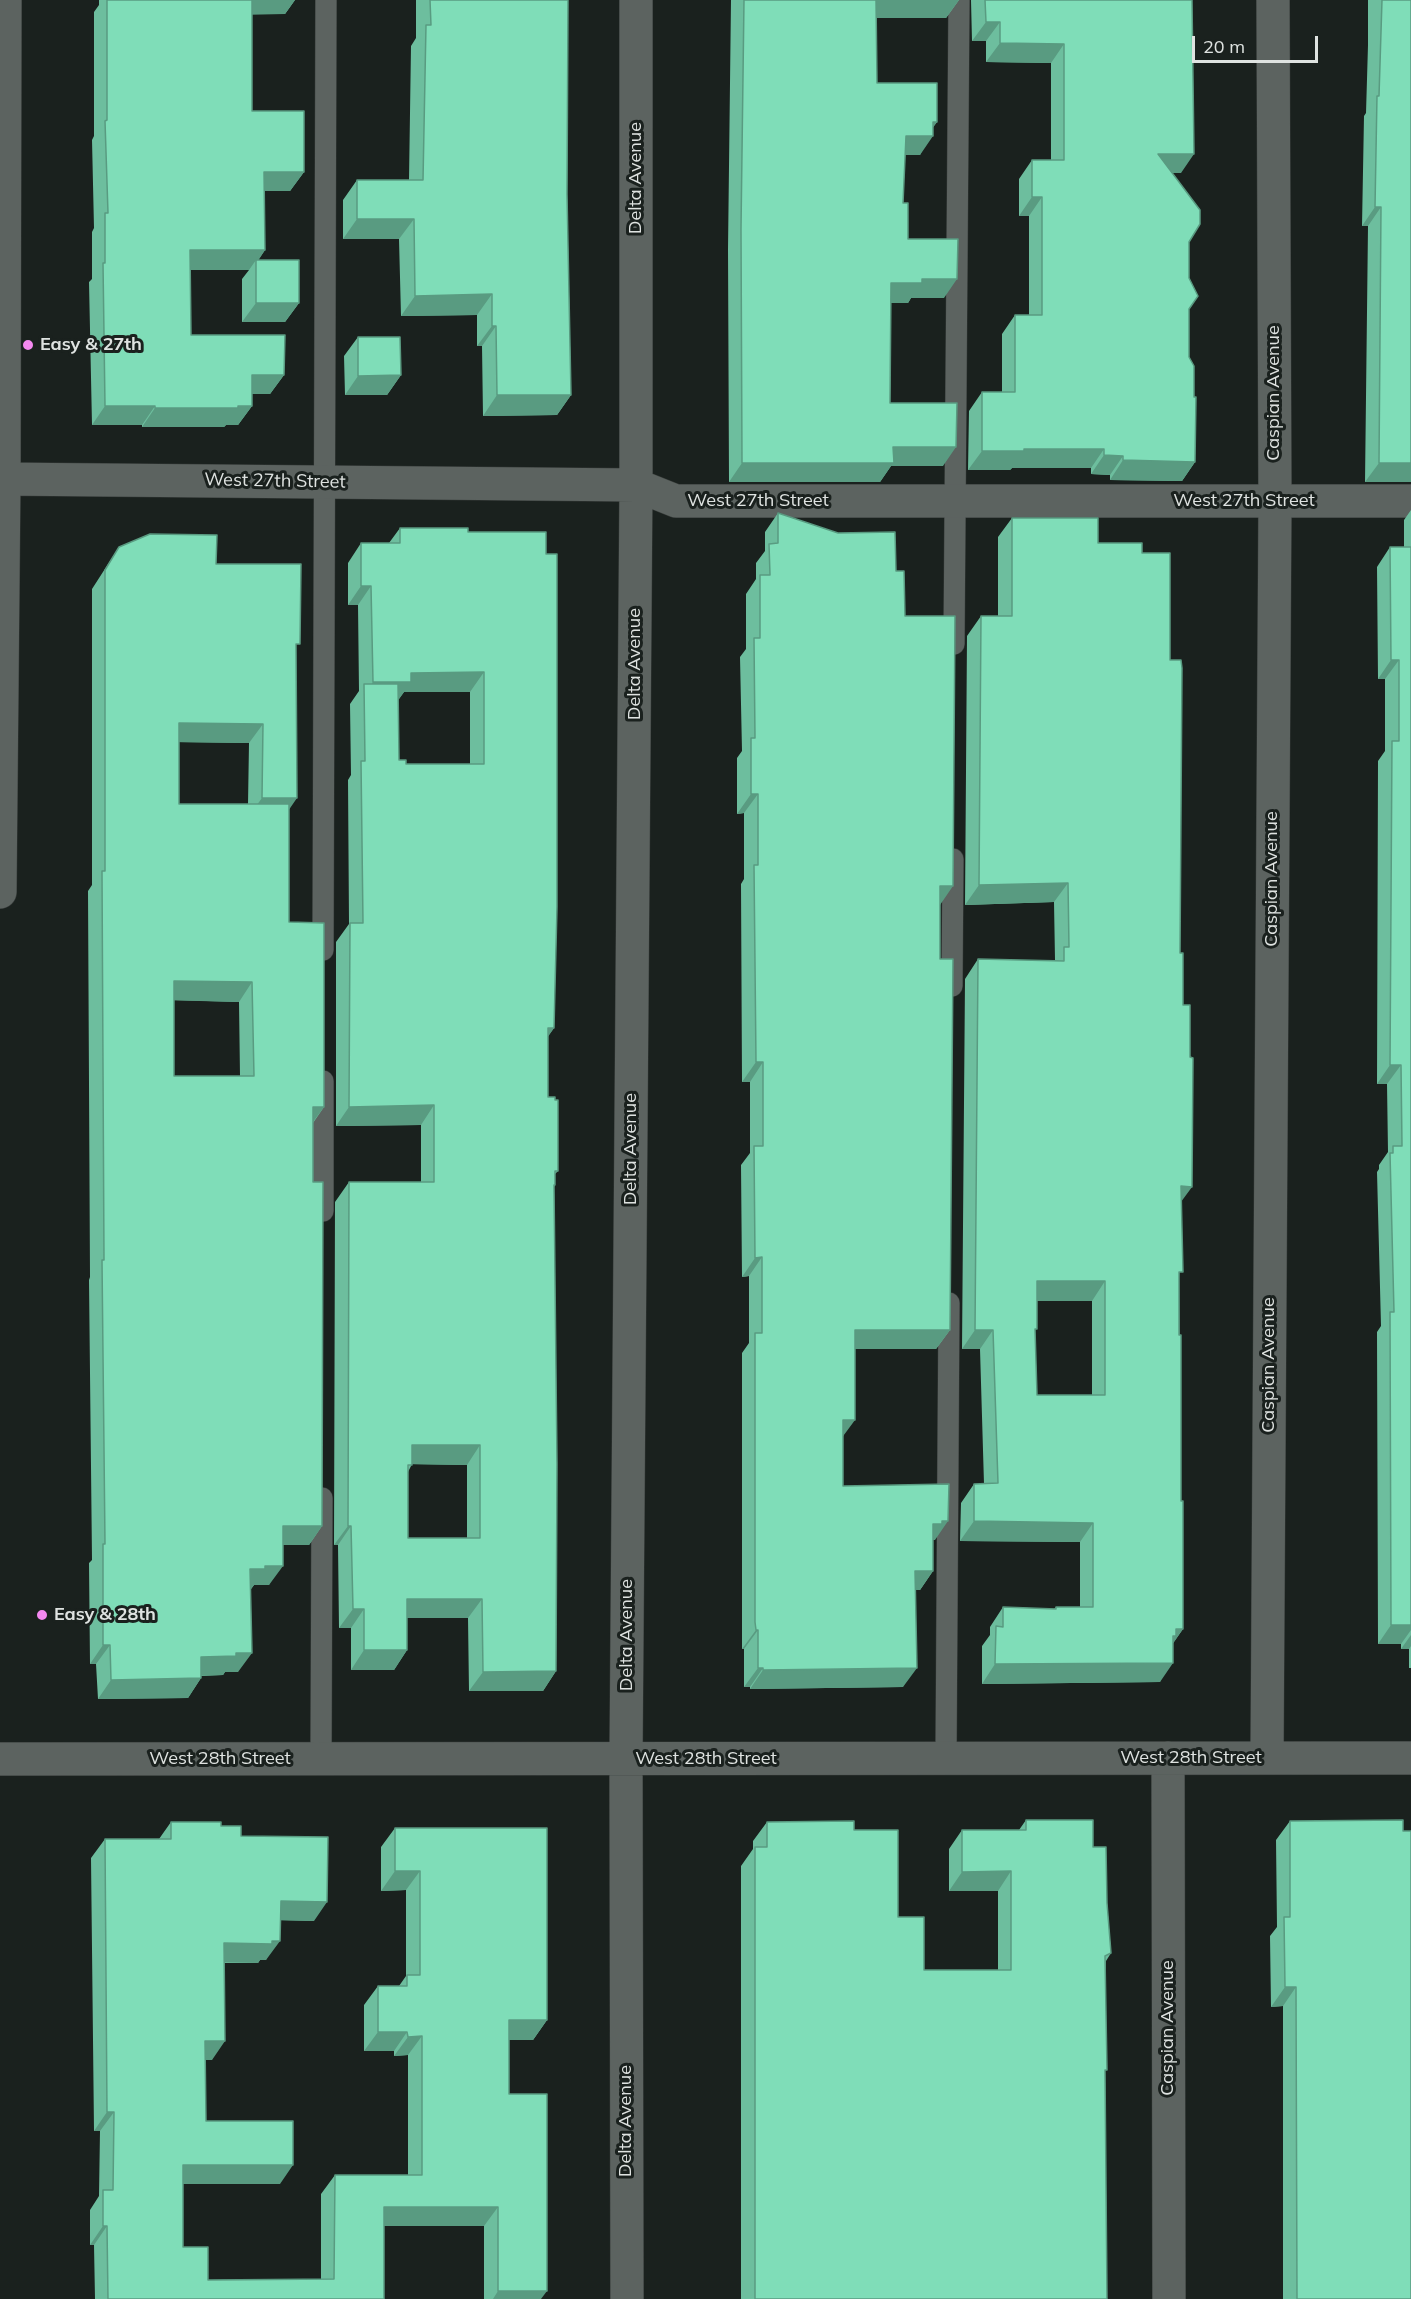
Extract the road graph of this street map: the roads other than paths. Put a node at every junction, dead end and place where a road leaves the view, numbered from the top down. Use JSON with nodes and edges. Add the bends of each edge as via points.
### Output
{"nodes":[{"id":1,"x":5,"y":0,"type":"edge"},
{"id":2,"x":326,"y":0,"type":"edge"},
{"id":3,"x":636,"y":0,"type":"edge"},
{"id":4,"x":959,"y":0,"type":"edge"},
{"id":5,"x":1273,"y":0,"type":"edge"},
{"id":6,"x":2,"y":479,"type":"edge"},
{"id":7,"x":324,"y":482,"type":"junction"},
{"id":8,"x":636,"y":484,"type":"junction"},
{"id":9,"x":1275,"y":501,"type":"junction"},
{"id":10,"x":1411,"y":501,"type":"edge"},
{"id":11,"x":955,"y":502,"type":"junction"},
{"id":12,"x":954,"y":670,"type":"edge"},
{"id":13,"x":953,"y":837,"type":"edge"},
{"id":14,"x":0,"y":892,"type":"edge"},
{"id":15,"x":323,"y":971,"type":"edge"},
{"id":16,"x":952,"y":1004,"type":"edge"},
{"id":17,"x":323,"y":1066,"type":"edge"},
{"id":18,"x":323,"y":1234,"type":"edge"},
{"id":19,"x":950,"y":1280,"type":"edge"},
{"id":20,"x":322,"y":1472,"type":"edge"},
{"id":21,"x":946,"y":1758,"type":"junction"},
{"id":22,"x":1168,"y":1758,"type":"junction"},
{"id":23,"x":1267,"y":1758,"type":"junction"},
{"id":24,"x":1411,"y":1758,"type":"edge"},
{"id":25,"x":0,"y":1759,"type":"edge"},
{"id":26,"x":321,"y":1759,"type":"junction"},
{"id":27,"x":626,"y":1759,"type":"junction"},
{"id":28,"x":627,"y":2299,"type":"edge"},
{"id":29,"x":1169,"y":2299,"type":"edge"}],
"edges":[{"from":1,"to":6,"type":"street"},
{"from":2,"to":7,"type":"lane"},
{"from":3,"to":8,"type":"street","name":"Delta Avenue"},
{"from":4,"to":11,"type":"lane"},
{"from":5,"to":9,"type":"street","name":"Caspian Avenue"},
{"from":6,"to":7,"type":"street","name":"West 27th Street"},
{"from":6,"to":14,"type":"street"},
{"from":7,"to":8,"type":"street","name":"West 27th Street"},
{"from":7,"to":15,"type":"lane"},
{"from":8,"to":11,"type":"street","name":"West 27th Street","via":[[676,501]]},
{"from":8,"to":27,"type":"street","name":"Delta Avenue"},
{"from":9,"to":10,"type":"street","name":"West 27th Street"},
{"from":9,"to":11,"type":"street","name":"West 27th Street"},
{"from":9,"to":23,"type":"street","name":"Caspian Avenue"},
{"from":11,"to":12,"type":"lane"},
{"from":13,"to":16,"type":"lane"},
{"from":17,"to":18,"type":"lane"},
{"from":19,"to":21,"type":"lane"},
{"from":20,"to":26,"type":"lane"},
{"from":21,"to":22,"type":"street","name":"West 28th Street"},
{"from":21,"to":27,"type":"street","name":"West 28th Street"},
{"from":22,"to":23,"type":"street","name":"West 28th Street"},
{"from":22,"to":29,"type":"street","name":"Caspian Avenue"},
{"from":23,"to":24,"type":"street","name":"West 28th Street"},
{"from":25,"to":26,"type":"street","name":"West 28th Street"},
{"from":26,"to":27,"type":"street","name":"West 28th Street"},
{"from":27,"to":28,"type":"street","name":"Delta Avenue"}]}
